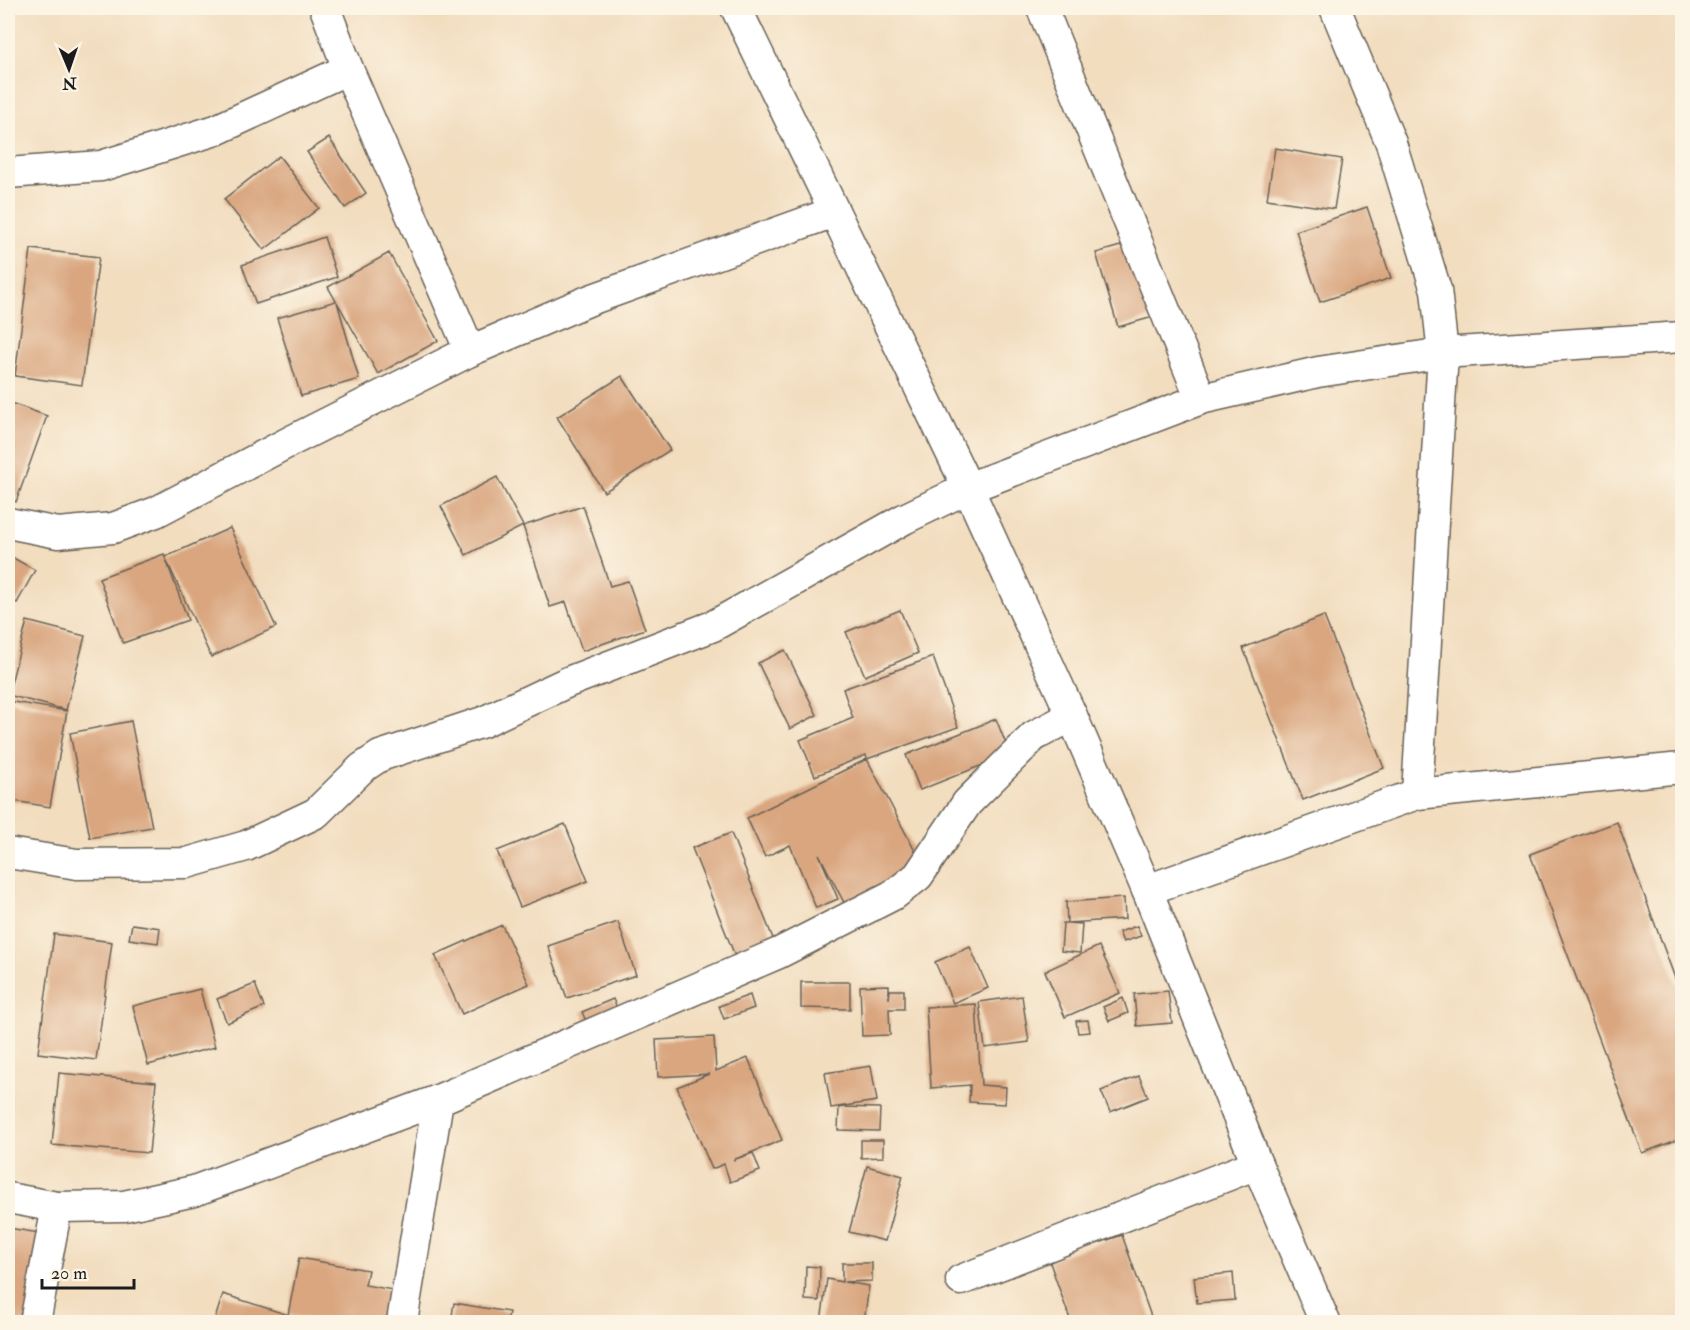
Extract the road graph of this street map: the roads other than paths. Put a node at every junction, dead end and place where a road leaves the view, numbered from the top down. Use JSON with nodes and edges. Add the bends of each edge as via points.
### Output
{"nodes":[{"id":1,"x":325,"y":8,"type":"edge"},
{"id":2,"x":736,"y":8,"type":"edge"},
{"id":3,"x":1042,"y":8,"type":"edge"},
{"id":4,"x":1335,"y":8,"type":"edge"},
{"id":5,"x":348,"y":69,"type":"junction"},
{"id":6,"x":8,"y":173,"type":"edge"},
{"id":7,"x":834,"y":212,"type":"junction"},
{"id":8,"x":1683,"y":337,"type":"edge"},
{"id":9,"x":470,"y":351,"type":"junction"},
{"id":10,"x":1443,"y":352,"type":"junction"},
{"id":11,"x":1201,"y":399,"type":"junction"},
{"id":12,"x":968,"y":488,"type":"junction"},
{"id":13,"x":8,"y":523,"type":"edge"},
{"id":14,"x":1072,"y":716,"type":"junction"},
{"id":15,"x":1683,"y":768,"type":"edge"},
{"id":16,"x":1417,"y":794,"type":"junction"},
{"id":17,"x":8,"y":853,"type":"edge"},
{"id":18,"x":1147,"y":890,"type":"junction"},
{"id":19,"x":438,"y":1100,"type":"junction"},
{"id":20,"x":1257,"y":1164,"type":"junction"},
{"id":21,"x":8,"y":1198,"type":"edge"},
{"id":22,"x":57,"y":1207,"type":"junction"},
{"id":23,"x":961,"y":1280,"type":"dead end"},
{"id":24,"x":36,"y":1323,"type":"edge"},
{"id":25,"x":402,"y":1323,"type":"edge"},
{"id":26,"x":1325,"y":1323,"type":"edge"}],
"edges":[{"from":1,"to":5,"type":"street"},
{"from":2,"to":7,"type":"street"},
{"from":3,"to":11,"type":"street"},
{"from":4,"to":10,"type":"street","via":[[1391,143],[1436,290]]},
{"from":5,"to":6,"type":"street","via":[[216,130],[101,166]]},
{"from":5,"to":9,"type":"street"},
{"from":7,"to":9,"type":"street","via":[[590,300]]},
{"from":7,"to":12,"type":"street"},
{"from":8,"to":10,"type":"street"},
{"from":9,"to":13,"type":"street","via":[[156,513],[113,528],[58,533]]},
{"from":10,"to":11,"type":"street","via":[[1318,372]]},
{"from":10,"to":16,"type":"street"},
{"from":11,"to":12,"type":"street"},
{"from":12,"to":14,"type":"street"},
{"from":12,"to":17,"type":"street","via":[[904,519],[713,626],[568,682],[483,722],[380,756],[362,768],[316,813],[246,846],[187,863],[77,864]]},
{"from":14,"to":18,"type":"street"},
{"from":14,"to":19,"type":"street","via":[[1034,736],[967,803],[918,876],[895,894],[779,953]]},
{"from":15,"to":16,"type":"street"},
{"from":16,"to":18,"type":"street"},
{"from":18,"to":20,"type":"street"},
{"from":19,"to":22,"type":"street","via":[[194,1191],[124,1206]]},
{"from":19,"to":25,"type":"street"},
{"from":20,"to":23,"type":"street"},
{"from":20,"to":26,"type":"street"},
{"from":21,"to":22,"type":"street"},
{"from":22,"to":24,"type":"street"}]}
